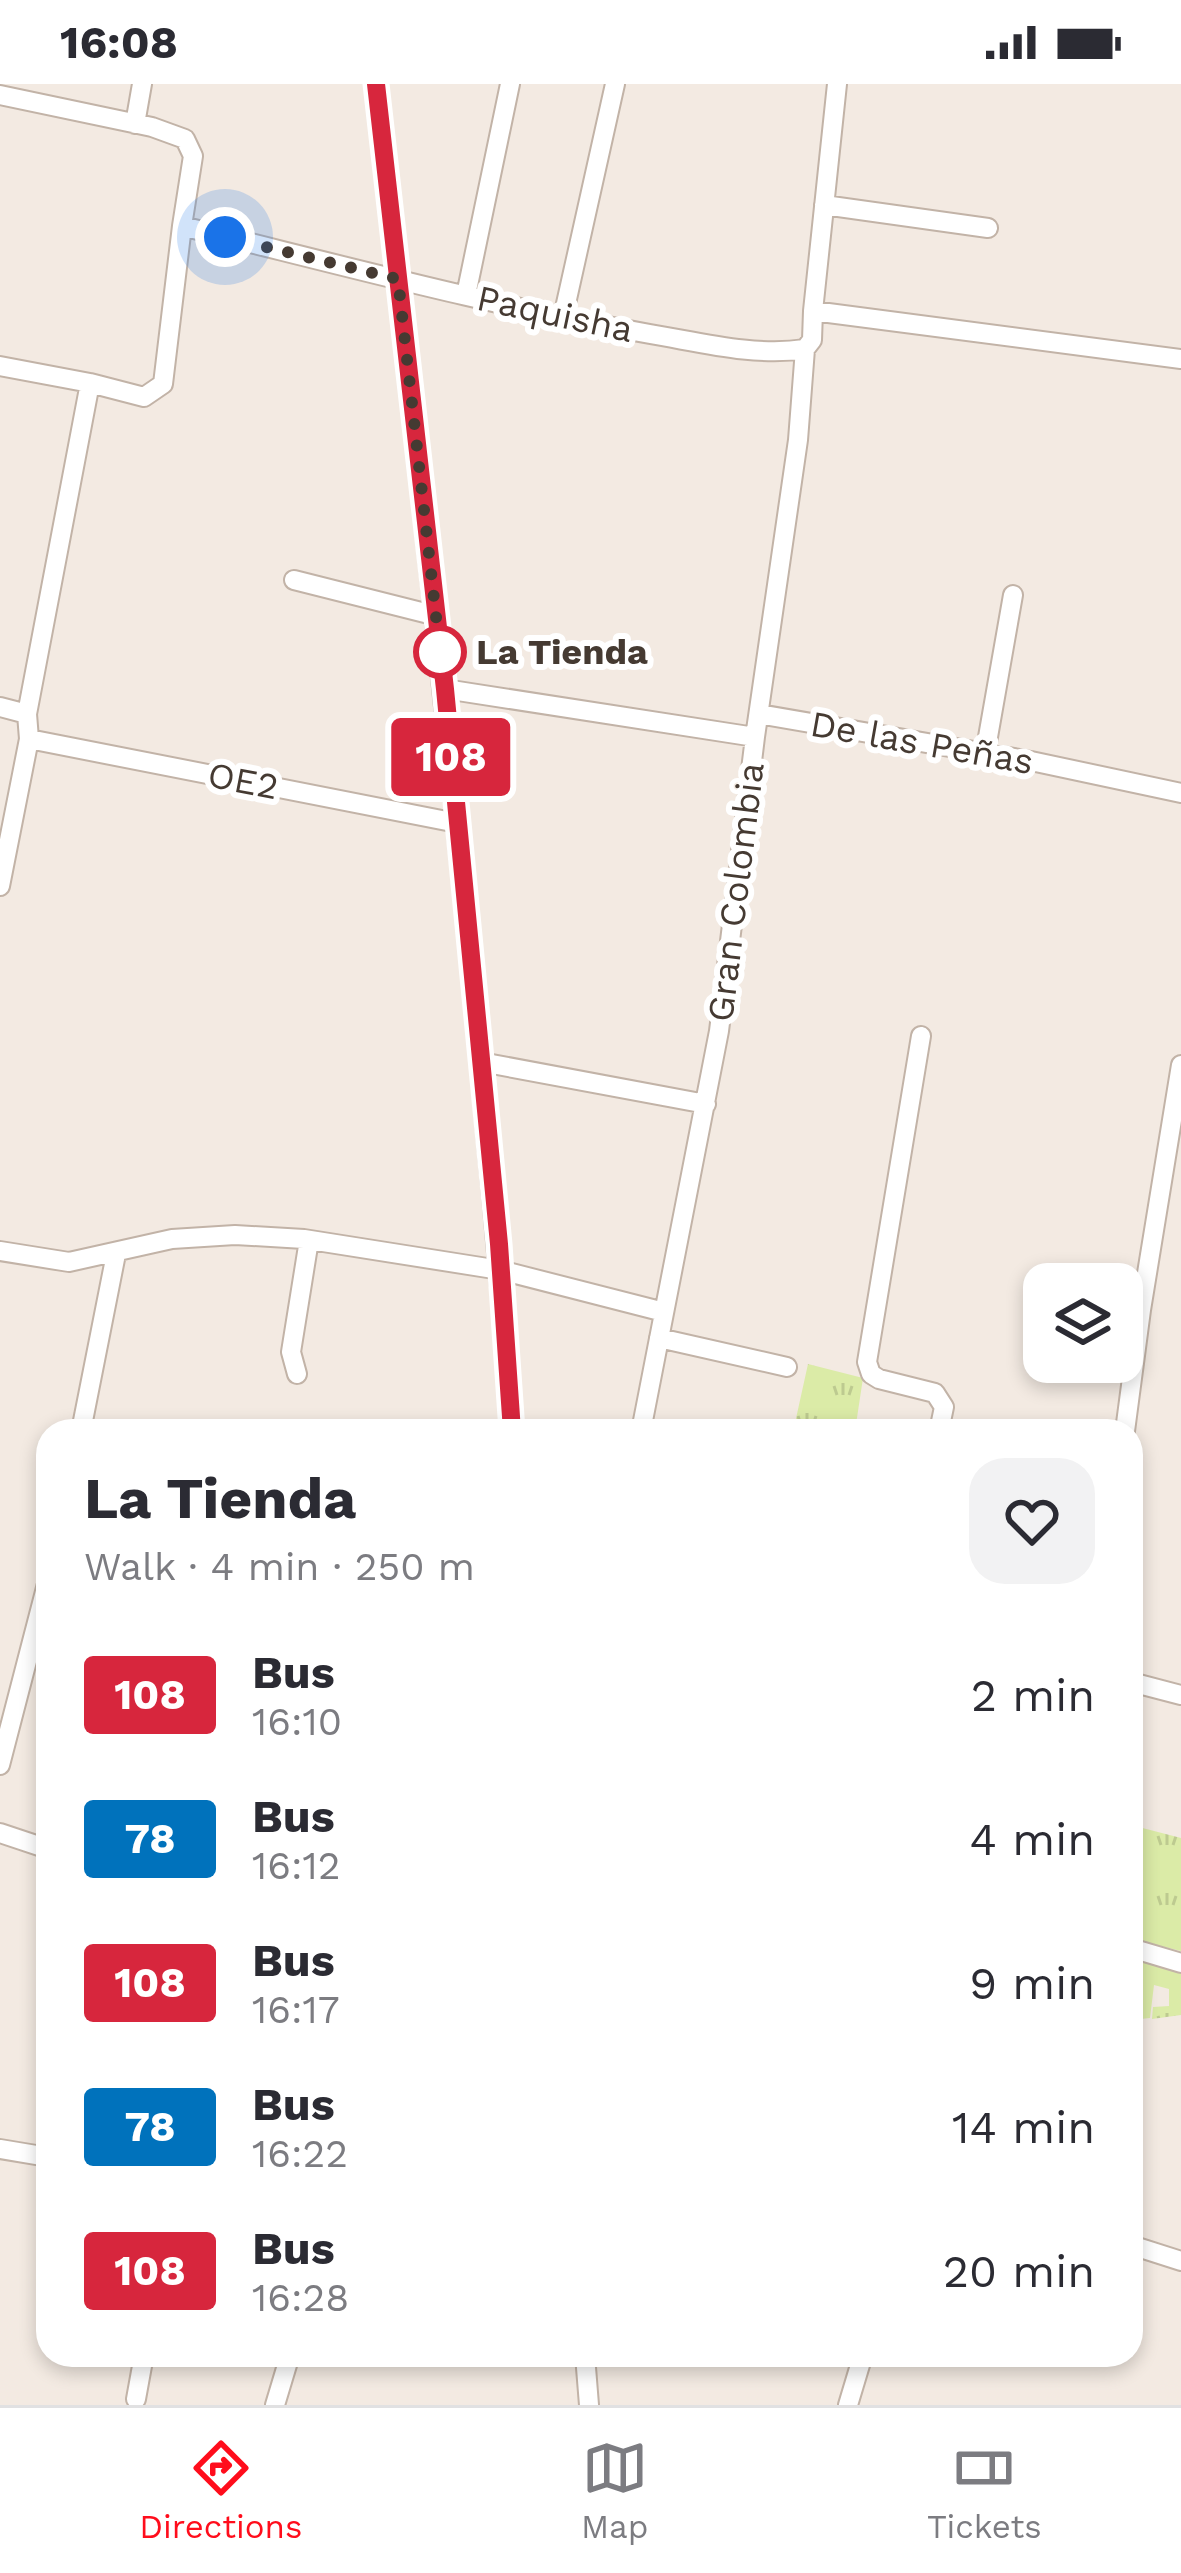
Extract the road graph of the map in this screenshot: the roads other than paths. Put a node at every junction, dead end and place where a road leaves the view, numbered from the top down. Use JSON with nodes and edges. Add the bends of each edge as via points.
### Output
{"nodes":[{"id":1,"x":142,"y":84,"type":"edge"},
{"id":2,"x":376,"y":84,"type":"edge"},
{"id":3,"x":510,"y":84,"type":"edge"},
{"id":4,"x":615,"y":84,"type":"edge"},
{"id":5,"x":837,"y":84,"type":"edge"},
{"id":6,"x":0,"y":95,"type":"edge"},
{"id":7,"x":135,"y":124,"type":"junction"},
{"id":8,"x":824,"y":205,"type":"junction"},
{"id":9,"x":182,"y":226,"type":"junction"},
{"id":10,"x":988,"y":228,"type":"dead end"},
{"id":11,"x":398,"y":279,"type":"junction"},
{"id":12,"x":466,"y":295,"type":"junction"},
{"id":13,"x":813,"y":311,"type":"junction"},
{"id":14,"x":563,"y":316,"type":"junction"},
{"id":15,"x":805,"y":349,"type":"junction"},
{"id":16,"x":1181,"y":359,"type":"edge"},
{"id":17,"x":0,"y":366,"type":"edge"},
{"id":18,"x":90,"y":383,"type":"junction"},
{"id":19,"x":295,"y":580,"type":"dead end"},
{"id":20,"x":1013,"y":596,"type":"dead end"},
{"id":21,"x":437,"y":616,"type":"junction"},
{"id":22,"x":445,"y":689,"type":"junction"},
{"id":23,"x":0,"y":707,"type":"edge"},
{"id":24,"x":27,"y":714,"type":"junction"},
{"id":25,"x":759,"y":714,"type":"junction"},
{"id":26,"x":754,"y":736,"type":"junction"},
{"id":27,"x":29,"y":739,"type":"junction"},
{"id":28,"x":985,"y":754,"type":"junction"},
{"id":29,"x":1181,"y":793,"type":"edge"},
{"id":30,"x":457,"y":823,"type":"junction"},
{"id":31,"x":0,"y":886,"type":"edge"},
{"id":32,"x":921,"y":1036,"type":"dead end"},
{"id":33,"x":481,"y":1062,"type":"junction"},
{"id":34,"x":1181,"y":1065,"type":"edge"},
{"id":35,"x":706,"y":1104,"type":"junction"},
{"id":36,"x":309,"y":1240,"type":"junction"},
{"id":37,"x":0,"y":1251,"type":"edge"},
{"id":38,"x":116,"y":1254,"type":"junction"},
{"id":39,"x":500,"y":1270,"type":"junction"},
{"id":40,"x":664,"y":1312,"type":"junction"},
{"id":41,"x":659,"y":1337,"type":"junction"},
{"id":42,"x":787,"y":1367,"type":"dead end"},
{"id":43,"x":297,"y":1375,"type":"dead end"},
{"id":44,"x":84,"y":1419,"type":"edge"},
{"id":45,"x":511,"y":1419,"type":"edge"},
{"id":46,"x":643,"y":1419,"type":"edge"},
{"id":47,"x":941,"y":1419,"type":"edge"},
{"id":48,"x":1127,"y":1419,"type":"edge"},
{"id":49,"x":36,"y":1624,"type":"edge"},
{"id":50,"x":1143,"y":1685,"type":"edge"},
{"id":51,"x":1181,"y":1694,"type":"edge"},
{"id":52,"x":3,"y":1744,"type":"edge"},
{"id":53,"x":0,"y":1765,"type":"edge"},
{"id":54,"x":0,"y":1833,"type":"edge"},
{"id":55,"x":36,"y":1845,"type":"edge"},
{"id":56,"x":1143,"y":1952,"type":"edge"},
{"id":57,"x":1181,"y":1963,"type":"edge"},
{"id":58,"x":0,"y":2149,"type":"edge"},
{"id":59,"x":36,"y":2155,"type":"edge"},
{"id":60,"x":1143,"y":2250,"type":"edge"},
{"id":61,"x":1181,"y":2261,"type":"edge"},
{"id":62,"x":142,"y":2367,"type":"edge"},
{"id":63,"x":286,"y":2367,"type":"edge"},
{"id":64,"x":586,"y":2367,"type":"edge"},
{"id":65,"x":859,"y":2367,"type":"edge"},
{"id":66,"x":136,"y":2398,"type":"dead end"},
{"id":67,"x":275,"y":2405,"type":"edge"},
{"id":68,"x":589,"y":2405,"type":"edge"},
{"id":69,"x":848,"y":2405,"type":"edge"}],
"edges":[{"from":1,"to":7,"type":"street"},
{"from":2,"to":11,"type":"street"},
{"from":3,"to":12,"type":"street"},
{"from":4,"to":14,"type":"street"},
{"from":5,"to":8,"type":"street"},
{"from":6,"to":7,"type":"street"},
{"from":7,"to":9,"type":"street","via":[[190,144]]},
{"from":8,"to":10,"type":"street"},
{"from":8,"to":13,"type":"street"},
{"from":9,"to":11,"type":"street","name":"Paquisha"},
{"from":9,"to":18,"type":"street","via":[[163,384],[144,398]]},
{"from":11,"to":12,"type":"street","name":"Paquisha"},
{"from":11,"to":21,"type":"street"},
{"from":12,"to":14,"type":"street","name":"Paquisha"},
{"from":13,"to":15,"type":"street"},
{"from":13,"to":16,"type":"street"},
{"from":14,"to":15,"type":"street","name":"Paquisha","via":[[716,345]]},
{"from":15,"to":25,"type":"street","name":"Gran Colombia"},
{"from":17,"to":18,"type":"street"},
{"from":18,"to":24,"type":"street"},
{"from":19,"to":21,"type":"street"},
{"from":20,"to":28,"type":"street"},
{"from":21,"to":22,"type":"street"},
{"from":22,"to":26,"type":"street","name":"De las Peñas"},
{"from":22,"to":30,"type":"street"},
{"from":23,"to":24,"type":"street"},
{"from":24,"to":27,"type":"street"},
{"from":25,"to":26,"type":"street","name":"Gran Colombia"},
{"from":25,"to":28,"type":"street","name":"De las Peñas"},
{"from":26,"to":35,"type":"street","name":"Gran Colombia"},
{"from":27,"to":30,"type":"street","name":"OE2"},
{"from":27,"to":31,"type":"street"},
{"from":28,"to":29,"type":"street","name":"De las Peñas"},
{"from":30,"to":33,"type":"street"},
{"from":32,"to":47,"type":"street","via":[[867,1362],[879,1379],[934,1394],[944,1407]]},
{"from":33,"to":35,"type":"street"},
{"from":33,"to":39,"type":"street"},
{"from":34,"to":48,"type":"street"},
{"from":35,"to":40,"type":"street","name":"Gran Colombia"},
{"from":36,"to":38,"type":"street","via":[[172,1239]]},
{"from":36,"to":39,"type":"street"},
{"from":36,"to":43,"type":"street","via":[[291,1352]]},
{"from":37,"to":38,"type":"street","via":[[69,1262]]},
{"from":38,"to":44,"type":"street"},
{"from":39,"to":40,"type":"street"},
{"from":39,"to":45,"type":"street"},
{"from":40,"to":41,"type":"street","name":"Gran Colombia"},
{"from":41,"to":42,"type":"street"},
{"from":41,"to":46,"type":"street","name":"Gran Colombia"},
{"from":49,"to":52,"type":"street"},
{"from":50,"to":51,"type":"street"},
{"from":52,"to":53,"type":"street"},
{"from":54,"to":55,"type":"street"},
{"from":56,"to":57,"type":"street"},
{"from":58,"to":59,"type":"street"},
{"from":60,"to":61,"type":"street"},
{"from":62,"to":66,"type":"street"},
{"from":63,"to":67,"type":"street"},
{"from":64,"to":68,"type":"street"},
{"from":65,"to":69,"type":"street"}]}
